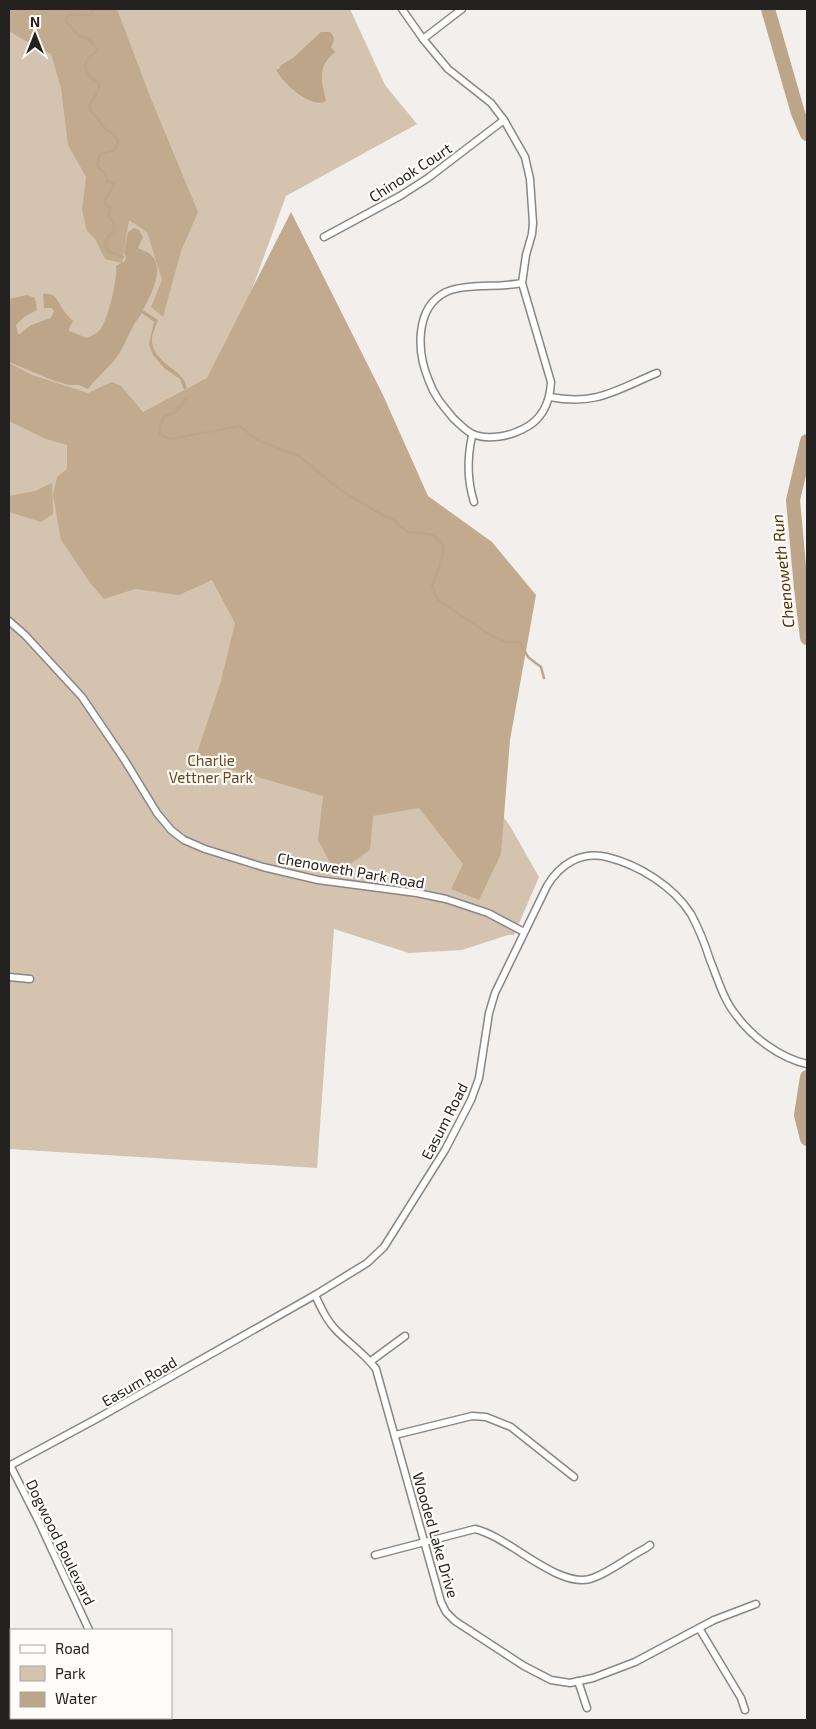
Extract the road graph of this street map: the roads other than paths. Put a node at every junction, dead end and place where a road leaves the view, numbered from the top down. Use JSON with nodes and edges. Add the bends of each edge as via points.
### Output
{"nodes":[{"id":1,"x":402,"y":9,"type":"edge"},
{"id":2,"x":462,"y":9,"type":"edge"},
{"id":3,"x":423,"y":39,"type":"junction"},
{"id":4,"x":504,"y":120,"type":"junction"},
{"id":5,"x":324,"y":237,"type":"dead end"},
{"id":6,"x":522,"y":283,"type":"junction"},
{"id":7,"x":657,"y":373,"type":"dead end"},
{"id":8,"x":550,"y":396,"type":"junction"},
{"id":9,"x":474,"y":435,"type":"junction"},
{"id":10,"x":474,"y":502,"type":"dead end"},
{"id":11,"x":9,"y":621,"type":"edge"},
{"id":12,"x":524,"y":932,"type":"junction"},
{"id":13,"x":9,"y":978,"type":"edge"},
{"id":14,"x":30,"y":979,"type":"dead end"},
{"id":15,"x":804,"y":1063,"type":"edge"},
{"id":16,"x":314,"y":1295,"type":"junction"},
{"id":17,"x":405,"y":1336,"type":"dead end"},
{"id":18,"x":370,"y":1361,"type":"junction"},
{"id":19,"x":395,"y":1435,"type":"junction"},
{"id":20,"x":9,"y":1466,"type":"edge"},
{"id":21,"x":574,"y":1477,"type":"dead end"},
{"id":22,"x":424,"y":1542,"type":"junction"},
{"id":23,"x":650,"y":1544,"type":"dead end"},
{"id":24,"x":375,"y":1555,"type":"dead end"},
{"id":25,"x":756,"y":1604,"type":"dead end"},
{"id":26,"x":698,"y":1628,"type":"junction"},
{"id":27,"x":88,"y":1629,"type":"edge"},
{"id":28,"x":578,"y":1682,"type":"junction"},
{"id":29,"x":587,"y":1708,"type":"dead end"},
{"id":30,"x":746,"y":1710,"type":"dead end"}],
"edges":[{"from":1,"to":3,"type":"street"},
{"from":2,"to":3,"type":"street"},
{"from":3,"to":4,"type":"street","via":[[448,69],[491,103]]},
{"from":4,"to":5,"type":"street","name":"Chinook Court","via":[[428,178]]},
{"from":4,"to":6,"type":"street","via":[[525,157],[530,179],[532,234]]},
{"from":6,"to":8,"type":"street","via":[[551,382]]},
{"from":6,"to":9,"type":"street","via":[[454,290],[438,298],[424,317],[422,356],[429,382],[445,408]]},
{"from":7,"to":8,"type":"street","via":[[598,398],[576,400]]},
{"from":8,"to":9,"type":"street","via":[[542,413],[522,430],[498,436]]},
{"from":9,"to":10,"type":"street","via":[[468,463]]},
{"from":11,"to":12,"type":"street","name":"Chenoweth Park Road","via":[[82,697],[157,813],[184,840],[263,868],[446,900],[488,913]]},
{"from":12,"to":15,"type":"street","name":"Easum Road","via":[[551,879],[570,862],[595,856],[632,866],[664,886],[688,910],[722,992],[737,1017],[763,1042]]},
{"from":12,"to":16,"type":"street","name":"Easum Road","via":[[495,993],[476,1088],[445,1150],[384,1247],[367,1264]]},
{"from":13,"to":14,"type":"street"},
{"from":16,"to":18,"type":"street","name":"Wooded Lake Drive","via":[[333,1328]]},
{"from":16,"to":20,"type":"street","name":"Easum Road"},
{"from":17,"to":18,"type":"street"},
{"from":18,"to":19,"type":"street","name":"Wooded Lake Drive","via":[[376,1369]]},
{"from":19,"to":21,"type":"street","via":[[472,1416],[486,1417],[511,1427]]},
{"from":19,"to":22,"type":"street","name":"Wooded Lake Drive"},
{"from":20,"to":27,"type":"street","name":"Dogwood Boulevard","via":[[39,1522]]},
{"from":22,"to":23,"type":"street","via":[[475,1529],[506,1542],[560,1576],[578,1580],[602,1574]]},
{"from":22,"to":24,"type":"street"},
{"from":22,"to":28,"type":"street","name":"Wooded Lake Drive","via":[[441,1602],[455,1621],[551,1680]]},
{"from":25,"to":26,"type":"street","name":"Wooded Lake Drive"},
{"from":26,"to":28,"type":"street","name":"Wooded Lake Drive","via":[[635,1662]]},
{"from":26,"to":30,"type":"street"},
{"from":28,"to":29,"type":"street"}]}
